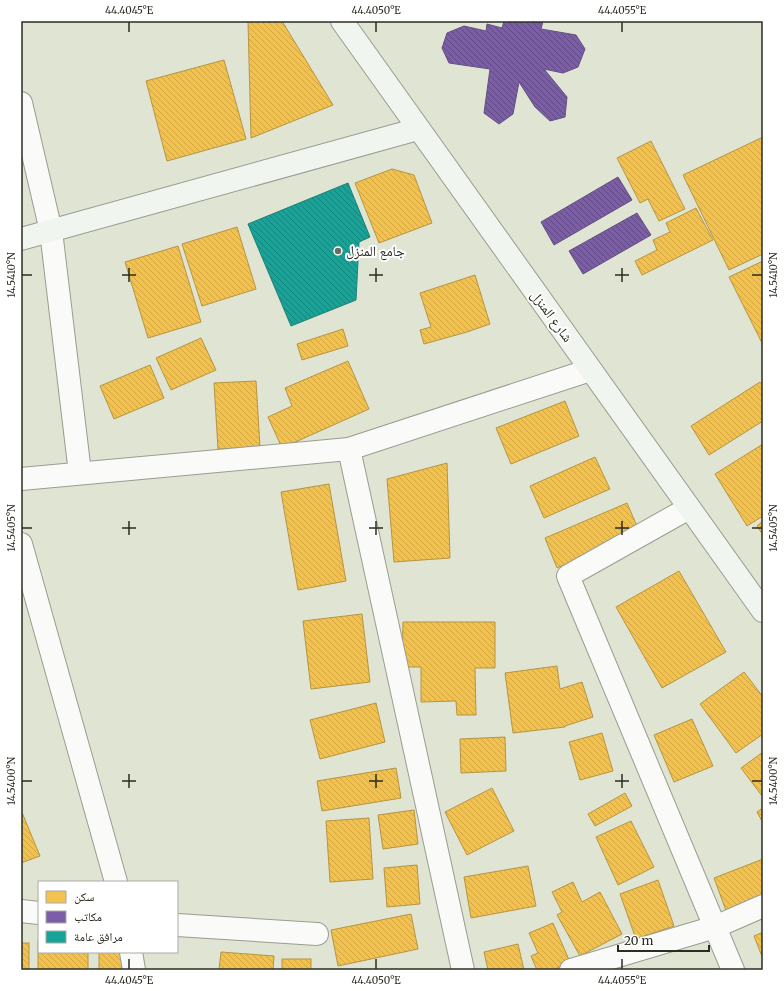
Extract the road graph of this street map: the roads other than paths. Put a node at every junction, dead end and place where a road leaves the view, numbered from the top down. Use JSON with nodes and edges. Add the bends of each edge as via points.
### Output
{"nodes":[{"id":1,"x":342,"y":21,"type":"edge"},
{"id":2,"x":21,"y":103,"type":"edge"},
{"id":3,"x":418,"y":129,"type":"junction"},
{"id":4,"x":51,"y":231,"type":"junction"},
{"id":5,"x":21,"y":239,"type":"edge"},
{"id":6,"x":590,"y":370,"type":"junction"},
{"id":7,"x":349,"y":449,"type":"junction"},
{"id":8,"x":80,"y":473,"type":"junction"},
{"id":9,"x":21,"y":478,"type":"edge"},
{"id":10,"x":689,"y":508,"type":"junction"},
{"id":11,"x":21,"y":544,"type":"edge"},
{"id":12,"x":763,"y":611,"type":"edge"},
{"id":13,"x":116,"y":881,"type":"edge"},
{"id":14,"x":763,"y":906,"type":"edge"},
{"id":15,"x":21,"y":911,"type":"edge"},
{"id":16,"x":38,"y":913,"type":"edge"},
{"id":17,"x":178,"y":925,"type":"edge"},
{"id":18,"x":715,"y":927,"type":"junction"},
{"id":19,"x":318,"y":934,"type":"dead end"},
{"id":20,"x":131,"y":953,"type":"edge"},
{"id":21,"x":134,"y":970,"type":"edge"},
{"id":22,"x":463,"y":970,"type":"edge"},
{"id":23,"x":571,"y":970,"type":"edge"},
{"id":24,"x":733,"y":970,"type":"edge"}],
"edges":[{"from":1,"to":3,"type":"street","name":"شارع المنزل"},
{"from":2,"to":4,"type":"street"},
{"from":3,"to":4,"type":"street"},
{"from":3,"to":6,"type":"street","name":"شارع المنزل"},
{"from":4,"to":5,"type":"street"},
{"from":4,"to":8,"type":"street"},
{"from":6,"to":7,"type":"street"},
{"from":6,"to":10,"type":"street","name":"شارع المنزل"},
{"from":7,"to":8,"type":"street"},
{"from":7,"to":22,"type":"street"},
{"from":8,"to":9,"type":"street"},
{"from":10,"to":12,"type":"street","name":"شارع المنزل"},
{"from":10,"to":18,"type":"street","via":[[568,576]]},
{"from":11,"to":13,"type":"street"},
{"from":14,"to":18,"type":"street"},
{"from":15,"to":16,"type":"street"},
{"from":17,"to":19,"type":"street"},
{"from":18,"to":23,"type":"street"},
{"from":18,"to":24,"type":"street"},
{"from":20,"to":21,"type":"street"}]}
